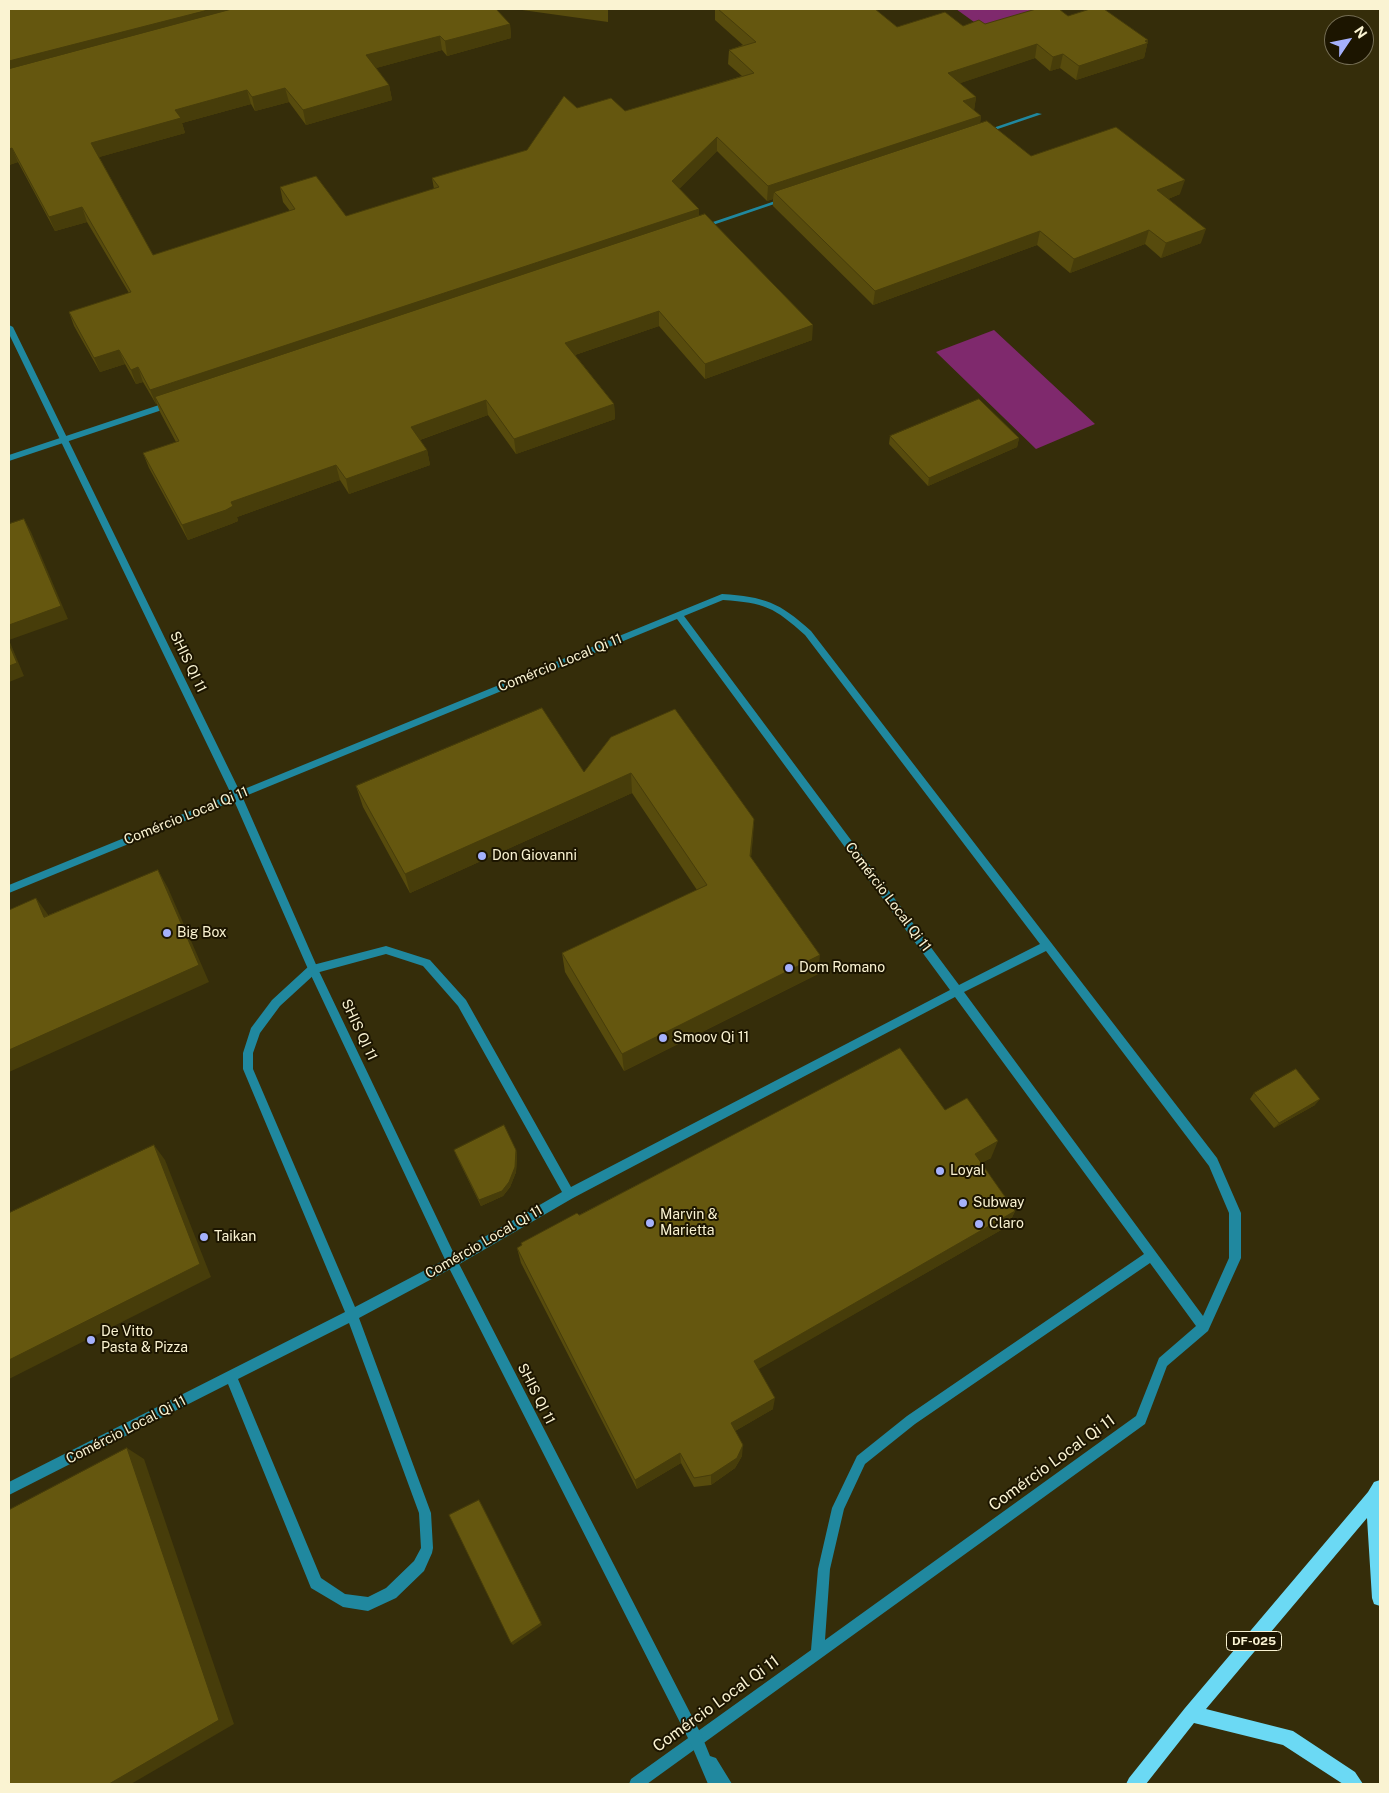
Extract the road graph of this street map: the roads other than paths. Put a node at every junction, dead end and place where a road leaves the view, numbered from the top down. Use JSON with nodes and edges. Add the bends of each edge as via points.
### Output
{"nodes":[{"id":1,"x":1039,"y":114,"type":"dead end"},
{"id":2,"x":973,"y":136,"type":"edge"},
{"id":3,"x":793,"y":196,"type":"edge"},
{"id":4,"x":698,"y":228,"type":"edge"},
{"id":5,"x":9,"y":327,"type":"edge"},
{"id":6,"x":176,"y":402,"type":"edge"},
{"id":7,"x":63,"y":440,"type":"junction"},
{"id":8,"x":9,"y":458,"type":"edge"},
{"id":9,"x":678,"y":614,"type":"junction"},
{"id":10,"x":237,"y":796,"type":"junction"},
{"id":11,"x":9,"y":889,"type":"edge"},
{"id":12,"x":1047,"y":946,"type":"junction"},
{"id":13,"x":313,"y":969,"type":"junction"},
{"id":14,"x":958,"y":991,"type":"junction"},
{"id":15,"x":568,"y":1194,"type":"junction"},
{"id":16,"x":1151,"y":1256,"type":"junction"},
{"id":17,"x":452,"y":1262,"type":"junction"},
{"id":18,"x":352,"y":1315,"type":"junction"},
{"id":19,"x":1204,"y":1327,"type":"junction"},
{"id":20,"x":231,"y":1376,"type":"junction"},
{"id":21,"x":9,"y":1489,"type":"edge"},
{"id":22,"x":1377,"y":1493,"type":"edge"},
{"id":23,"x":1380,"y":1598,"type":"edge"},
{"id":24,"x":817,"y":1653,"type":"junction"},
{"id":25,"x":1191,"y":1714,"type":"junction"},
{"id":26,"x":696,"y":1739,"type":"junction"},
{"id":27,"x":636,"y":1784,"type":"edge"},
{"id":28,"x":715,"y":1784,"type":"edge"},
{"id":29,"x":725,"y":1784,"type":"edge"},
{"id":30,"x":1135,"y":1784,"type":"edge"},
{"id":31,"x":1354,"y":1784,"type":"edge"}],
"edges":[{"from":1,"to":2,"type":"street"},
{"from":3,"to":4,"type":"street"},
{"from":5,"to":7,"type":"street","name":"SHIS QI 11"},
{"from":6,"to":7,"type":"street"},
{"from":7,"to":8,"type":"street"},
{"from":7,"to":10,"type":"street","name":"SHIS QI 11"},
{"from":9,"to":10,"type":"street","name":"Comércio Local Qi 11"},
{"from":9,"to":12,"type":"street","via":[[722,597],[760,600],[783,611],[808,633]]},
{"from":9,"to":14,"type":"street","name":"Comércio Local Qi 11"},
{"from":10,"to":11,"type":"street","name":"Comércio Local Qi 11"},
{"from":10,"to":13,"type":"street","name":"SHIS QI 11"},
{"from":12,"to":14,"type":"street"},
{"from":12,"to":19,"type":"street","via":[[1213,1162],[1235,1213],[1235,1258]]},
{"from":13,"to":15,"type":"street","via":[[386,950],[426,963],[462,1003]]},
{"from":13,"to":17,"type":"street","name":"SHIS QI 11"},
{"from":13,"to":18,"type":"street","via":[[276,1004],[255,1031],[248,1053],[248,1070]]},
{"from":14,"to":15,"type":"street","name":"Comércio Local Qi 11"},
{"from":14,"to":16,"type":"street","name":"Comércio Local Qi 11"},
{"from":15,"to":17,"type":"street","name":"Comércio Local Qi 11"},
{"from":16,"to":19,"type":"street","name":"Comércio Local Qi 11"},
{"from":16,"to":24,"type":"street","via":[[911,1420],[861,1460],[836,1516],[824,1569]]},
{"from":17,"to":18,"type":"street","name":"Comércio Local Qi 11"},
{"from":17,"to":26,"type":"street","name":"SHIS QI 11"},
{"from":18,"to":20,"type":"street","name":"Comércio Local Qi 11"},
{"from":18,"to":20,"type":"street","via":[[425,1513],[426,1548],[418,1566],[391,1593],[368,1604],[351,1602],[316,1583]]},
{"from":19,"to":24,"type":"street","name":"Comércio Local Qi 11","via":[[1163,1362],[1141,1420]]},
{"from":20,"to":21,"type":"street","name":"Comércio Local Qi 11"},
{"from":22,"to":23,"type":"main road"},
{"from":22,"to":25,"type":"main road","number":"DF-025"},
{"from":24,"to":26,"type":"street","name":"Comércio Local Qi 11"},
{"from":25,"to":30,"type":"main road","number":"DF-025"},
{"from":25,"to":31,"type":"main road","via":[[1287,1737]]},
{"from":26,"to":27,"type":"street","name":"Comércio Local Qi 11"},
{"from":26,"to":28,"type":"street"},
{"from":26,"to":29,"type":"street"}]}
